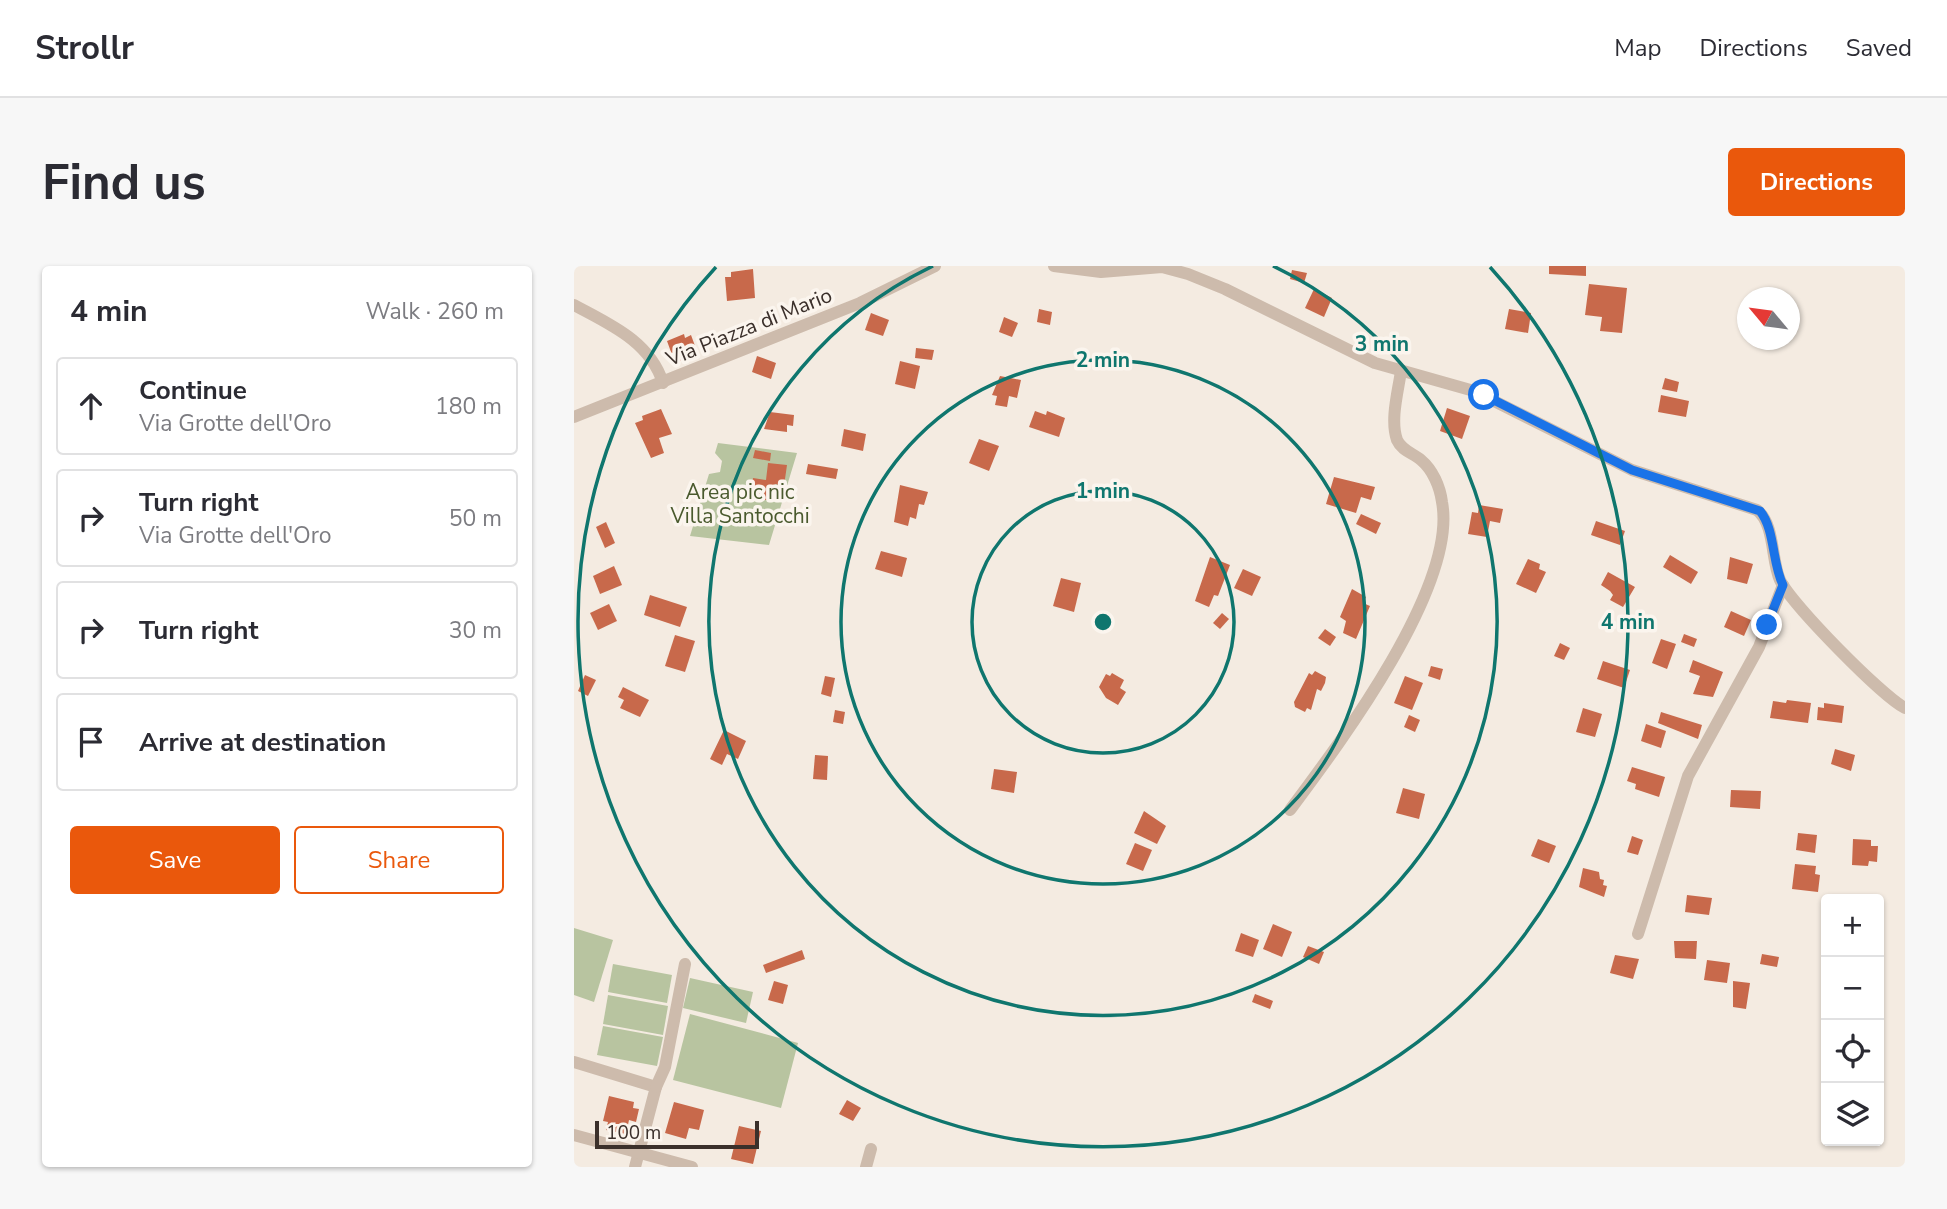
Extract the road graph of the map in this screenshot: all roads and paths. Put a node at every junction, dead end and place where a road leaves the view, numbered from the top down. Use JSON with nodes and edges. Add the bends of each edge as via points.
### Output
{"nodes":[{"id":1,"x":935,"y":266,"type":"edge"},
{"id":2,"x":1054,"y":266,"type":"edge"},
{"id":3,"x":574,"y":305,"type":"edge"},
{"id":4,"x":1401,"y":372,"type":"junction"},
{"id":5,"x":663,"y":383,"type":"junction"},
{"id":6,"x":574,"y":418,"type":"edge"},
{"id":7,"x":1783,"y":585,"type":"junction"},
{"id":8,"x":1905,"y":708,"type":"edge"},
{"id":9,"x":1290,"y":810,"type":"dead end"},
{"id":10,"x":1639,"y":934,"type":"dead end"},
{"id":11,"x":685,"y":964,"type":"dead end"},
{"id":12,"x":574,"y":1062,"type":"edge"},
{"id":13,"x":656,"y":1087,"type":"junction"},
{"id":14,"x":574,"y":1135,"type":"edge"},
{"id":15,"x":871,"y":1149,"type":"dead end"},
{"id":16,"x":639,"y":1152,"type":"junction"},
{"id":17,"x":635,"y":1167,"type":"edge"},
{"id":18,"x":692,"y":1167,"type":"edge"},
{"id":19,"x":866,"y":1167,"type":"edge"}],
"edges":[{"from":1,"to":5,"type":"street","name":"Via Piazza di Mario","via":[[860,303]]},
{"from":2,"to":4,"type":"street","via":[[1096,272],[1153,267],[1176,270]]},
{"from":3,"to":5,"type":"street","via":[[643,348]]},
{"from":4,"to":7,"type":"street","via":[[1469,389],[1632,470],[1757,510],[1766,522]]},
{"from":4,"to":9,"type":"street","via":[[1396,434],[1400,446],[1430,469],[1440,492],[1444,530],[1439,560],[1429,589],[1392,656]]},
{"from":5,"to":6,"type":"street","name":"Via Piazza di Mario"},
{"from":7,"to":8,"type":"street","via":[[1882,692]]},
{"from":7,"to":10,"type":"street","via":[[1759,647],[1688,776]]},
{"from":11,"to":13,"type":"street","via":[[665,1067]]},
{"from":12,"to":13,"type":"street"},
{"from":13,"to":16,"type":"street"},
{"from":14,"to":16,"type":"street"},
{"from":15,"to":19,"type":"street"},
{"from":16,"to":17,"type":"street"},
{"from":16,"to":18,"type":"street"}]}
